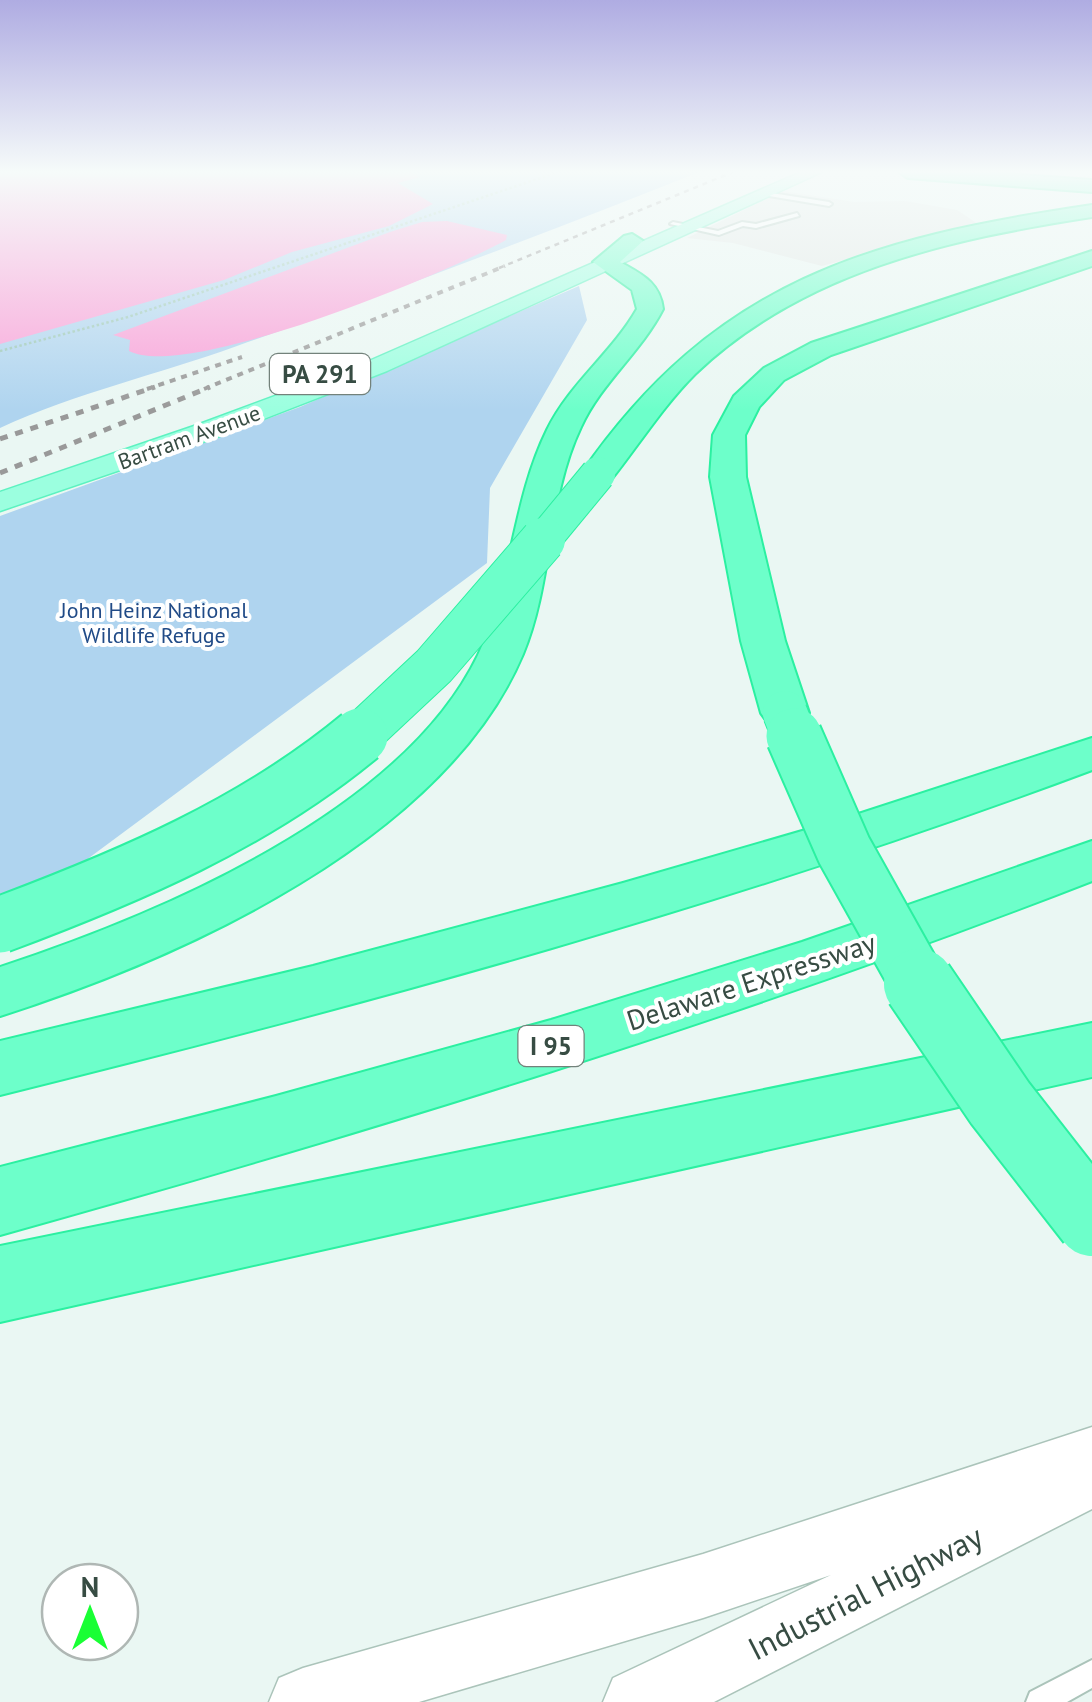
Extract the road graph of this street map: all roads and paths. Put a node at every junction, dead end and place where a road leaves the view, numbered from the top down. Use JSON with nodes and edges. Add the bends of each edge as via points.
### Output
{"nodes":[{"id":1,"x":322,"y":251,"type":"edge"},
{"id":2,"x":647,"y":251,"type":"edge"},
{"id":3,"x":647,"y":251,"type":"edge"},
{"id":4,"x":905,"y":251,"type":"edge"},
{"id":5,"x":1092,"y":255,"type":"edge"},
{"id":6,"x":628,"y":265,"type":"junction"},
{"id":7,"x":1092,"y":280,"type":"edge"},
{"id":8,"x":572,"y":281,"type":"junction"},
{"id":9,"x":906,"y":293,"type":"dead end"},
{"id":10,"x":802,"y":317,"type":"dead end"},
{"id":11,"x":0,"y":351,"type":"edge"},
{"id":12,"x":649,"y":412,"type":"junction"},
{"id":13,"x":0,"y":484,"type":"edge"},
{"id":14,"x":0,"y":502,"type":"edge"},
{"id":15,"x":740,"y":522,"type":"junction"},
{"id":16,"x":1092,"y":721,"type":"edge"},
{"id":17,"x":1092,"y":753,"type":"edge"},
{"id":18,"x":1092,"y":860,"type":"edge"},
{"id":19,"x":569,"y":920,"type":"junction"},
{"id":20,"x":0,"y":925,"type":"edge"},
{"id":21,"x":0,"y":992,"type":"edge"},
{"id":22,"x":1092,"y":1050,"type":"edge"},
{"id":23,"x":0,"y":1068,"type":"edge"},
{"id":24,"x":0,"y":1201,"type":"edge"},
{"id":25,"x":1092,"y":1221,"type":"edge"},
{"id":26,"x":0,"y":1284,"type":"edge"},
{"id":27,"x":1092,"y":1456,"type":"edge"},
{"id":28,"x":1092,"y":1477,"type":"edge"},
{"id":29,"x":1092,"y":1674,"type":"edge"},
{"id":30,"x":304,"y":1702,"type":"edge"},
{"id":31,"x":637,"y":1702,"type":"edge"},
{"id":32,"x":1040,"y":1702,"type":"edge"}],
"edges":[{"from":1,"to":11,"type":"path","via":[[128,317]]},
{"from":2,"to":6,"type":"main road","name":"Bartram Avenue","number":"PA 291"},
{"from":3,"to":6,"type":"main road","name":"Bartram Avenue","number":"PA 291"},
{"from":4,"to":12,"type":"highway","via":[[815,283],[722,336],[682,370]]},
{"from":5,"to":9,"type":"highway"},
{"from":5,"to":15,"type":"highway","via":[[836,343],[774,374],[745,402],[729,435],[728,477]]},
{"from":6,"to":8,"type":"main road","name":"Bartram Avenue","number":"PA 291"},
{"from":6,"to":8,"type":"highway","via":[[622,282]]},
{"from":6,"to":13,"type":"main road","name":"Bartram Avenue","number":"PA 291"},
{"from":6,"to":21,"type":"highway","via":[[651,305],[647,316],[563,430],[498,662],[462,719],[360,815],[256,882],[150,934]]},
{"from":7,"to":15,"type":"highway","via":[[837,356],[774,388],[742,429]]},
{"from":8,"to":14,"type":"main road","name":"Bartram Avenue","number":"PA 291","via":[[326,386]]},
{"from":10,"to":12,"type":"highway","via":[[714,354]]},
{"from":12,"to":20,"type":"highway","bridge":true,"via":[[418,682],[345,748],[172,855]]},
{"from":15,"to":25,"type":"highway","bridge":true,"via":[[763,641],[833,832],[898,952],[1007,1114]]},
{"from":16,"to":19,"type":"highway"},
{"from":17,"to":19,"type":"highway","via":[[878,828]]},
{"from":18,"to":24,"type":"highway","name":"Delaware Expressway","number":"I 95","via":[[902,932],[601,1030]]},
{"from":19,"to":23,"type":"highway"},
{"from":22,"to":26,"type":"highway"},
{"from":27,"to":30,"type":"street","via":[[703,1586]]},
{"from":28,"to":31,"type":"street","name":"Industrial Highway"},
{"from":29,"to":32,"type":"lane"}]}
